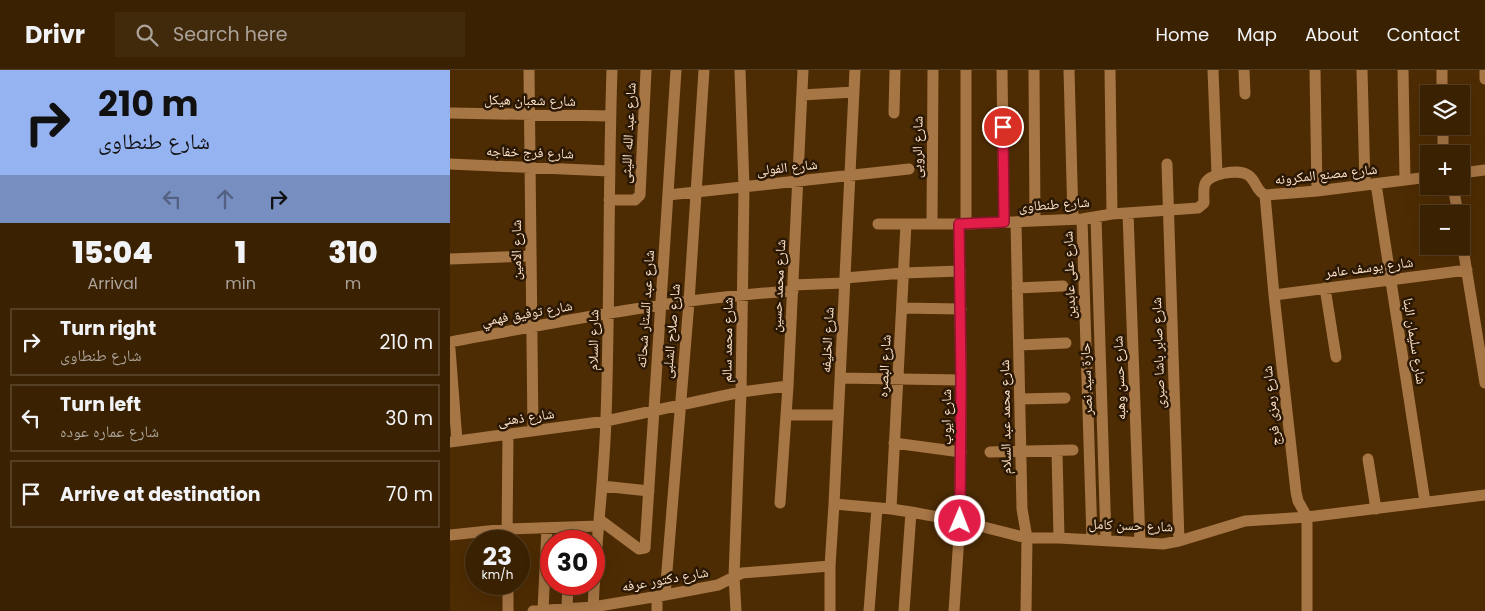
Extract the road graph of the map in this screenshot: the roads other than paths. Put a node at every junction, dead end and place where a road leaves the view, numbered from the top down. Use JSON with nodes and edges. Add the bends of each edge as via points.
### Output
{"nodes":[{"id":1,"x":529,"y":70,"type":"edge"},
{"id":2,"x":612,"y":70,"type":"edge"},
{"id":3,"x":646,"y":70,"type":"edge"},
{"id":4,"x":676,"y":70,"type":"edge"},
{"id":5,"x":704,"y":70,"type":"edge"},
{"id":6,"x":740,"y":70,"type":"edge"},
{"id":7,"x":803,"y":70,"type":"edge"},
{"id":8,"x":855,"y":70,"type":"edge"},
{"id":9,"x":895,"y":70,"type":"edge"},
{"id":10,"x":933,"y":70,"type":"edge"},
{"id":11,"x":966,"y":70,"type":"edge"},
{"id":12,"x":1002,"y":70,"type":"edge"},
{"id":13,"x":1034,"y":70,"type":"edge"},
{"id":14,"x":1070,"y":70,"type":"edge"},
{"id":15,"x":1110,"y":70,"type":"edge"},
{"id":16,"x":1214,"y":70,"type":"edge"},
{"id":17,"x":1244,"y":70,"type":"edge"},
{"id":18,"x":1315,"y":70,"type":"edge"},
{"id":19,"x":1362,"y":70,"type":"edge"},
{"id":20,"x":1403,"y":70,"type":"edge"},
{"id":21,"x":1442,"y":70,"type":"edge"},
{"id":22,"x":1485,"y":70,"type":"edge"},
{"id":23,"x":1485,"y":79,"type":"edge"},
{"id":24,"x":1442,"y":85,"type":"edge"},
{"id":25,"x":854,"y":92,"type":"junction"},
{"id":26,"x":1245,"y":94,"type":"dead end"},
{"id":27,"x":802,"y":95,"type":"junction"},
{"id":28,"x":450,"y":113,"type":"edge"},
{"id":29,"x":894,"y":113,"type":"dead end"},
{"id":30,"x":530,"y":115,"type":"junction"},
{"id":31,"x":610,"y":116,"type":"junction"},
{"id":32,"x":450,"y":164,"type":"edge"},
{"id":33,"x":1167,"y":164,"type":"dead end"},
{"id":34,"x":530,"y":167,"type":"junction"},
{"id":35,"x":909,"y":169,"type":"dead end"},
{"id":36,"x":1485,"y":170,"type":"edge"},
{"id":37,"x":609,"y":171,"type":"junction"},
{"id":38,"x":1470,"y":172,"type":"edge"},
{"id":39,"x":1217,"y":174,"type":"junction"},
{"id":40,"x":850,"y":176,"type":"junction"},
{"id":41,"x":1420,"y":178,"type":"edge"},
{"id":42,"x":1405,"y":180,"type":"junction"},
{"id":43,"x":798,"y":181,"type":"junction"},
{"id":44,"x":1371,"y":184,"type":"junction"},
{"id":45,"x":744,"y":187,"type":"junction"},
{"id":46,"x":1317,"y":191,"type":"junction"},
{"id":47,"x":695,"y":192,"type":"junction"},
{"id":48,"x":668,"y":195,"type":"junction"},
{"id":49,"x":1265,"y":195,"type":"junction"},
{"id":50,"x":609,"y":200,"type":"junction"},
{"id":51,"x":1169,"y":210,"type":"junction"},
{"id":52,"x":1128,"y":213,"type":"junction"},
{"id":53,"x":1112,"y":214,"type":"junction"},
{"id":54,"x":1096,"y":217,"type":"junction"},
{"id":55,"x":1078,"y":219,"type":"junction"},
{"id":56,"x":1034,"y":221,"type":"junction"},
{"id":57,"x":1004,"y":222,"type":"junction"},
{"id":58,"x":1016,"y":222,"type":"junction"},
{"id":59,"x":878,"y":224,"type":"dead end"},
{"id":60,"x":906,"y":224,"type":"junction"},
{"id":61,"x":932,"y":224,"type":"junction"},
{"id":62,"x":963,"y":224,"type":"junction"},
{"id":63,"x":1464,"y":255,"type":"edge"},
{"id":64,"x":531,"y":256,"type":"junction"},
{"id":65,"x":450,"y":259,"type":"edge"},
{"id":66,"x":1467,"y":270,"type":"junction"},
{"id":67,"x":960,"y":271,"type":"junction"},
{"id":68,"x":904,"y":273,"type":"junction"},
{"id":69,"x":1391,"y":279,"type":"junction"},
{"id":70,"x":845,"y":280,"type":"junction"},
{"id":71,"x":1063,"y":286,"type":"dead end"},
{"id":72,"x":793,"y":288,"type":"junction"},
{"id":73,"x":1017,"y":288,"type":"junction"},
{"id":74,"x":1325,"y":288,"type":"junction"},
{"id":75,"x":742,"y":294,"type":"junction"},
{"id":76,"x":1274,"y":295,"type":"junction"},
{"id":77,"x":689,"y":302,"type":"junction"},
{"id":78,"x":660,"y":306,"type":"junction"},
{"id":79,"x":902,"y":308,"type":"junction"},
{"id":80,"x":960,"y":309,"type":"junction"},
{"id":81,"x":609,"y":314,"type":"junction"},
{"id":82,"x":532,"y":327,"type":"junction"},
{"id":83,"x":450,"y":342,"type":"edge"},
{"id":84,"x":1066,"y":343,"type":"dead end"},
{"id":85,"x":1019,"y":345,"type":"junction"},
{"id":86,"x":450,"y":349,"type":"edge"},
{"id":87,"x":1336,"y":357,"type":"dead end"},
{"id":88,"x":840,"y":378,"type":"junction"},
{"id":89,"x":898,"y":378,"type":"junction"},
{"id":90,"x":961,"y":380,"type":"junction"},
{"id":91,"x":1485,"y":383,"type":"edge"},
{"id":92,"x":788,"y":386,"type":"junction"},
{"id":93,"x":741,"y":392,"type":"junction"},
{"id":94,"x":1064,"y":398,"type":"dead end"},
{"id":95,"x":1020,"y":400,"type":"junction"},
{"id":96,"x":679,"y":406,"type":"junction"},
{"id":97,"x":653,"y":411,"type":"junction"},
{"id":98,"x":786,"y":415,"type":"junction"},
{"id":99,"x":838,"y":415,"type":"junction"},
{"id":100,"x":606,"y":421,"type":"junction"},
{"id":101,"x":533,"y":431,"type":"junction"},
{"id":102,"x":508,"y":434,"type":"junction"},
{"id":103,"x":454,"y":442,"type":"edge"},
{"id":104,"x":894,"y":443,"type":"junction"},
{"id":105,"x":1073,"y":450,"type":"dead end"},
{"id":106,"x":1057,"y":451,"type":"junction"},
{"id":107,"x":961,"y":452,"type":"junction"},
{"id":108,"x":990,"y":452,"type":"dead end"},
{"id":109,"x":1021,"y":452,"type":"junction"},
{"id":110,"x":1368,"y":459,"type":"dead end"},
{"id":111,"x":602,"y":486,"type":"junction"},
{"id":112,"x":649,"y":491,"type":"junction"},
{"id":113,"x":1485,"y":495,"type":"edge"},
{"id":114,"x":1425,"y":502,"type":"junction"},
{"id":115,"x":780,"y":503,"type":"dead end"},
{"id":116,"x":834,"y":504,"type":"junction"},
{"id":117,"x":877,"y":508,"type":"junction"},
{"id":118,"x":891,"y":509,"type":"junction"},
{"id":119,"x":1376,"y":509,"type":"junction"},
{"id":120,"x":910,"y":512,"type":"junction"},
{"id":121,"x":1307,"y":516,"type":"junction"},
{"id":122,"x":960,"y":521,"type":"junction"},
{"id":123,"x":599,"y":523,"type":"junction"},
{"id":124,"x":570,"y":527,"type":"joint"},
{"id":125,"x":547,"y":528,"type":"junction"},
{"id":126,"x":507,"y":530,"type":"edge"},
{"id":127,"x":530,"y":531,"type":"edge"},
{"id":128,"x":450,"y":534,"type":"edge"},
{"id":129,"x":465,"y":534,"type":"edge"},
{"id":130,"x":1027,"y":538,"type":"junction"},
{"id":131,"x":1059,"y":538,"type":"junction"},
{"id":132,"x":1092,"y":539,"type":"junction"},
{"id":133,"x":1106,"y":540,"type":"junction"},
{"id":134,"x":1179,"y":541,"type":"junction"},
{"id":135,"x":1140,"y":543,"type":"junction"},
{"id":136,"x":830,"y":566,"type":"junction"},
{"id":137,"x":734,"y":576,"type":"junction"},
{"id":138,"x":508,"y":595,"type":"edge"},
{"id":139,"x":568,"y":595,"type":"edge"},
{"id":140,"x":661,"y":596,"type":"junction"},
{"id":141,"x":634,"y":606,"type":"edge"},
{"id":142,"x":567,"y":608,"type":"junction"},
{"id":143,"x":593,"y":609,"type":"edge"},
{"id":144,"x":543,"y":610,"type":"edge"},
{"id":145,"x":508,"y":611,"type":"edge"},
{"id":146,"x":532,"y":611,"type":"edge"},
{"id":147,"x":657,"y":611,"type":"edge"},
{"id":148,"x":736,"y":611,"type":"edge"},
{"id":149,"x":830,"y":611,"type":"edge"},
{"id":150,"x":869,"y":611,"type":"edge"},
{"id":151,"x":904,"y":611,"type":"edge"},
{"id":152,"x":954,"y":611,"type":"edge"},
{"id":153,"x":1026,"y":611,"type":"edge"},
{"id":154,"x":1307,"y":611,"type":"edge"}],
"edges":[{"from":1,"to":30,"type":"street","name":"شارع الامين"},
{"from":2,"to":31,"type":"street","name":"شارع السلام"},
{"from":3,"to":50,"type":"street","name":"شارع عبد الله الليثى","via":[[640,195],[635,200]]},
{"from":4,"to":48,"type":"street","name":"شارع عبد الستار شحاته"},
{"from":5,"to":47,"type":"street","name":"شارع صلاح الشلبى"},
{"from":6,"to":45,"type":"street","name":"شارع محمد سالم"},
{"from":7,"to":27,"type":"street","name":"شارع محمد حسين"},
{"from":8,"to":25,"type":"street","name":"شارع الخليفه"},
{"from":9,"to":29,"type":"street"},
{"from":10,"to":61,"type":"street","name":"شارع الروبى"},
{"from":11,"to":62,"type":"street","name":"شارع ايوب"},
{"from":12,"to":57,"type":"street"},
{"from":13,"to":56,"type":"street"},
{"from":14,"to":55,"type":"street","name":"شارع على عابدين"},
{"from":15,"to":53,"type":"street"},
{"from":16,"to":39,"type":"street"},
{"from":17,"to":26,"type":"street"},
{"from":18,"to":46,"type":"street"},
{"from":19,"to":44,"type":"street","name":"شارع سليمان البنا"},
{"from":20,"to":42,"type":"street"},
{"from":21,"to":24,"type":"street"},
{"from":22,"to":23,"type":"street"},
{"from":25,"to":27,"type":"street"},
{"from":25,"to":40,"type":"street","name":"شارع الخليفه"},
{"from":27,"to":43,"type":"street","name":"شارع محمد حسين"},
{"from":28,"to":30,"type":"street","name":"شارع شعبان هيكل"},
{"from":30,"to":31,"type":"street","name":"شارع شعبان هيكل"},
{"from":30,"to":34,"type":"street","name":"شارع الامين"},
{"from":31,"to":37,"type":"street","name":"شارع السلام"},
{"from":32,"to":34,"type":"street","name":"شارع فرج خفاجه"},
{"from":33,"to":51,"type":"street","name":"شارع صابر باشا صبرى"},
{"from":34,"to":37,"type":"street","name":"شارع فرج خفاجه"},
{"from":34,"to":64,"type":"street","name":"شارع الامين"},
{"from":35,"to":40,"type":"street","name":"شارع الفولى"},
{"from":36,"to":38,"type":"street"},
{"from":37,"to":50,"type":"street","name":"شارع السلام"},
{"from":39,"to":49,"type":"street","name":"شارع مصنع المكرونه","via":[[1245,173]]},
{"from":39,"to":51,"type":"street","name":"شارع طنطاوى","via":[[1205,183],[1202,206]]},
{"from":40,"to":43,"type":"street","name":"شارع الفولى"},
{"from":40,"to":70,"type":"street","name":"شارع الخليفه"},
{"from":41,"to":42,"type":"street","name":"شارع مصنع المكرونه"},
{"from":42,"to":44,"type":"street","name":"شارع مصنع المكرونه"},
{"from":43,"to":45,"type":"street","name":"شارع الفولى"},
{"from":43,"to":72,"type":"street","name":"شارع محمد حسين"},
{"from":44,"to":46,"type":"street","name":"شارع مصنع المكرونه"},
{"from":44,"to":69,"type":"street","name":"شارع سليمان البنا"},
{"from":45,"to":47,"type":"street","name":"شارع الفولى"},
{"from":45,"to":75,"type":"street","name":"شارع محمد سالم"},
{"from":46,"to":49,"type":"street","name":"شارع مصنع المكرونه"},
{"from":47,"to":48,"type":"street","name":"شارع الفولى"},
{"from":47,"to":77,"type":"street","name":"شارع صلاح الشلبى"},
{"from":48,"to":78,"type":"street","name":"شارع عبد الستار شحاته"},
{"from":49,"to":76,"type":"street","name":"شارع رمزى فرج"},
{"from":50,"to":81,"type":"street","name":"شارع السلام"},
{"from":51,"to":52,"type":"street","name":"شارع طنطاوى"},
{"from":51,"to":134,"type":"street","name":"شارع صابر باشا صبرى"},
{"from":52,"to":53,"type":"street","name":"شارع طنطاوى"},
{"from":52,"to":135,"type":"street","name":"شارع حسن وهبه"},
{"from":53,"to":54,"type":"street","name":"شارع طنطاوى"},
{"from":54,"to":55,"type":"street","name":"شارع طنطاوى"},
{"from":54,"to":133,"type":"street","name":"حارة سيد نصر"},
{"from":55,"to":56,"type":"street","name":"شارع طنطاوى"},
{"from":55,"to":132,"type":"street","name":"شارع على عابدين"},
{"from":56,"to":58,"type":"street","name":"شارع طنطاوى"},
{"from":57,"to":58,"type":"street","name":"شارع طنطاوى"},
{"from":57,"to":62,"type":"street","name":"شارع طنطاوى"},
{"from":58,"to":73,"type":"street","name":"شارع محمد عبد السلام"},
{"from":59,"to":60,"type":"street","name":"شارع طنطاوى"},
{"from":60,"to":61,"type":"street","name":"شارع طنطاوى"},
{"from":60,"to":68,"type":"street","name":"شارع البصره"},
{"from":61,"to":62,"type":"street","name":"شارع طنطاوى"},
{"from":62,"to":67,"type":"street","name":"شارع ايوب"},
{"from":63,"to":66,"type":"street"},
{"from":64,"to":65,"type":"street"},
{"from":64,"to":82,"type":"street","name":"شارع الامين"},
{"from":66,"to":69,"type":"street","name":"شارع يوسف عامر"},
{"from":66,"to":91,"type":"street"},
{"from":67,"to":68,"type":"street","name":"شارع توفيق فهمي"},
{"from":67,"to":80,"type":"street","name":"شارع ايوب"},
{"from":68,"to":70,"type":"street","name":"شارع توفيق فهمي"},
{"from":68,"to":79,"type":"street","name":"شارع البصره"},
{"from":69,"to":74,"type":"street","name":"شارع يوسف عامر"},
{"from":69,"to":114,"type":"street","name":"شارع سليمان البنا"},
{"from":70,"to":72,"type":"street","name":"شارع توفيق فهمي"},
{"from":70,"to":88,"type":"street","name":"شارع الخليفه"},
{"from":71,"to":73,"type":"street"},
{"from":72,"to":75,"type":"street","name":"شارع توفيق فهمي"},
{"from":72,"to":92,"type":"street","name":"شارع محمد حسين"},
{"from":73,"to":85,"type":"street","name":"شارع محمد عبد السلام"},
{"from":74,"to":76,"type":"street","name":"شارع يوسف عامر"},
{"from":74,"to":87,"type":"street"},
{"from":75,"to":77,"type":"street","name":"شارع توفيق فهمي"},
{"from":75,"to":93,"type":"street","name":"شارع محمد سالم"},
{"from":76,"to":121,"type":"street","name":"شارع رمزى فرج","via":[[1296,492]]},
{"from":77,"to":78,"type":"street","name":"شارع توفيق فهمي"},
{"from":77,"to":96,"type":"street","name":"شارع صلاح الشلبى"},
{"from":78,"to":81,"type":"street","name":"شارع توفيق فهمي"},
{"from":78,"to":97,"type":"street","name":"شارع عبد الستار شحاته"},
{"from":79,"to":80,"type":"street"},
{"from":79,"to":89,"type":"street","name":"شارع البصره"},
{"from":80,"to":90,"type":"street","name":"شارع ايوب"},
{"from":81,"to":82,"type":"street","name":"شارع توفيق فهمي"},
{"from":81,"to":100,"type":"street","name":"شارع السلام"},
{"from":82,"to":83,"type":"street","name":"شارع توفيق فهمي"},
{"from":82,"to":101,"type":"street","name":"شارع الامين"},
{"from":84,"to":85,"type":"street"},
{"from":85,"to":95,"type":"street","name":"شارع محمد عبد السلام"},
{"from":86,"to":103,"type":"street"},
{"from":88,"to":89,"type":"street"},
{"from":88,"to":99,"type":"street","name":"شارع الخليفه"},
{"from":89,"to":90,"type":"street"},
{"from":89,"to":104,"type":"street","name":"شارع البصره"},
{"from":90,"to":107,"type":"street","name":"شارع ايوب"},
{"from":92,"to":93,"type":"street","name":"شارع ذهنى"},
{"from":92,"to":98,"type":"street","name":"شارع محمد حسين"},
{"from":93,"to":96,"type":"street","name":"شارع ذهنى"},
{"from":93,"to":137,"type":"street","name":"شارع محمد سالم"},
{"from":94,"to":95,"type":"street"},
{"from":95,"to":109,"type":"street","name":"شارع محمد عبد السلام"},
{"from":96,"to":97,"type":"street","name":"شارع ذهنى"},
{"from":96,"to":140,"type":"street","name":"شارع صلاح الشلبى"},
{"from":97,"to":100,"type":"street","name":"شارع ذهنى"},
{"from":97,"to":112,"type":"street","name":"شارع عبد الستار شحاته"},
{"from":98,"to":99,"type":"street"},
{"from":98,"to":115,"type":"street","name":"شارع محمد حسين"},
{"from":99,"to":116,"type":"street","name":"شارع الخليفه"},
{"from":100,"to":101,"type":"street","name":"شارع ذهنى"},
{"from":100,"to":111,"type":"street","name":"شارع السلام"},
{"from":101,"to":102,"type":"street","name":"شارع ذهنى"},
{"from":102,"to":103,"type":"street","name":"شارع ذهنى"},
{"from":102,"to":126,"type":"street"},
{"from":104,"to":107,"type":"street"},
{"from":104,"to":118,"type":"street","name":"شارع البصره"},
{"from":105,"to":106,"type":"street"},
{"from":106,"to":109,"type":"street"},
{"from":106,"to":131,"type":"street"},
{"from":107,"to":122,"type":"street","name":"شارع ايوب"},
{"from":108,"to":109,"type":"street"},
{"from":109,"to":130,"type":"street","name":"شارع محمد عبد السلام","via":[[1022,509]]},
{"from":110,"to":119,"type":"street"},
{"from":111,"to":112,"type":"street"},
{"from":111,"to":123,"type":"street","name":"شارع السلام"},
{"from":112,"to":123,"type":"street","name":"شارع عبد الستار شحاته","via":[[646,546],[642,549]]},
{"from":113,"to":114,"type":"street","name":"شارع حسن كامل"},
{"from":114,"to":119,"type":"street","name":"شارع حسن كامل"},
{"from":116,"to":117,"type":"street","name":"شارع حسن كامل"},
{"from":116,"to":136,"type":"street","name":"شارع الخليفه"},
{"from":117,"to":118,"type":"street","name":"شارع حسن كامل"},
{"from":117,"to":150,"type":"street"},
{"from":118,"to":120,"type":"street","name":"شارع حسن كامل"},
{"from":119,"to":121,"type":"street","name":"شارع حسن كامل"},
{"from":120,"to":122,"type":"street","name":"شارع حسن كامل"},
{"from":120,"to":151,"type":"street"},
{"from":121,"to":134,"type":"street","name":"شارع حسن كامل","via":[[1245,521]]},
{"from":121,"to":154,"type":"street","name":"شارع رمزى فرج"},
{"from":122,"to":130,"type":"street","name":"شارع حسن كامل"},
{"from":122,"to":152,"type":"street","name":"شارع ايوب"},
{"from":123,"to":124,"type":"street"},
{"from":123,"to":143,"type":"street","name":"شارع السلام"},
{"from":124,"to":125,"type":"street"},
{"from":125,"to":127,"type":"street"},
{"from":125,"to":144,"type":"street"},
{"from":128,"to":129,"type":"street"},
{"from":130,"to":131,"type":"street","name":"شارع حسن كامل"},
{"from":130,"to":153,"type":"street","name":"شارع محمد عبد السلام"},
{"from":131,"to":132,"type":"street","name":"شارع حسن كامل"},
{"from":132,"to":133,"type":"street","name":"شارع حسن كامل"},
{"from":133,"to":135,"type":"street","name":"شارع حسن كامل"},
{"from":134,"to":135,"type":"street","name":"شارع حسن كامل"},
{"from":136,"to":137,"type":"street","name":"شارع دكتور عرفه"},
{"from":136,"to":149,"type":"street","name":"شارع الخليفه"},
{"from":137,"to":140,"type":"street","name":"شارع دكتور عرفه","via":[[718,585]]},
{"from":137,"to":148,"type":"street","name":"شارع محمد سالم"},
{"from":138,"to":145,"type":"street"},
{"from":139,"to":142,"type":"street"},
{"from":140,"to":141,"type":"street","name":"شارع دكتور عرفه"},
{"from":140,"to":147,"type":"street","name":"شارع صلاح الشلبى"},
{"from":141,"to":143,"type":"street","name":"شارع دكتور عرفه"},
{"from":142,"to":143,"type":"street","name":"شارع دكتور عرفه"},
{"from":142,"to":144,"type":"street","name":"شارع دكتور عرفه"},
{"from":144,"to":146,"type":"street","name":"شارع دكتور عرفه"}]}
